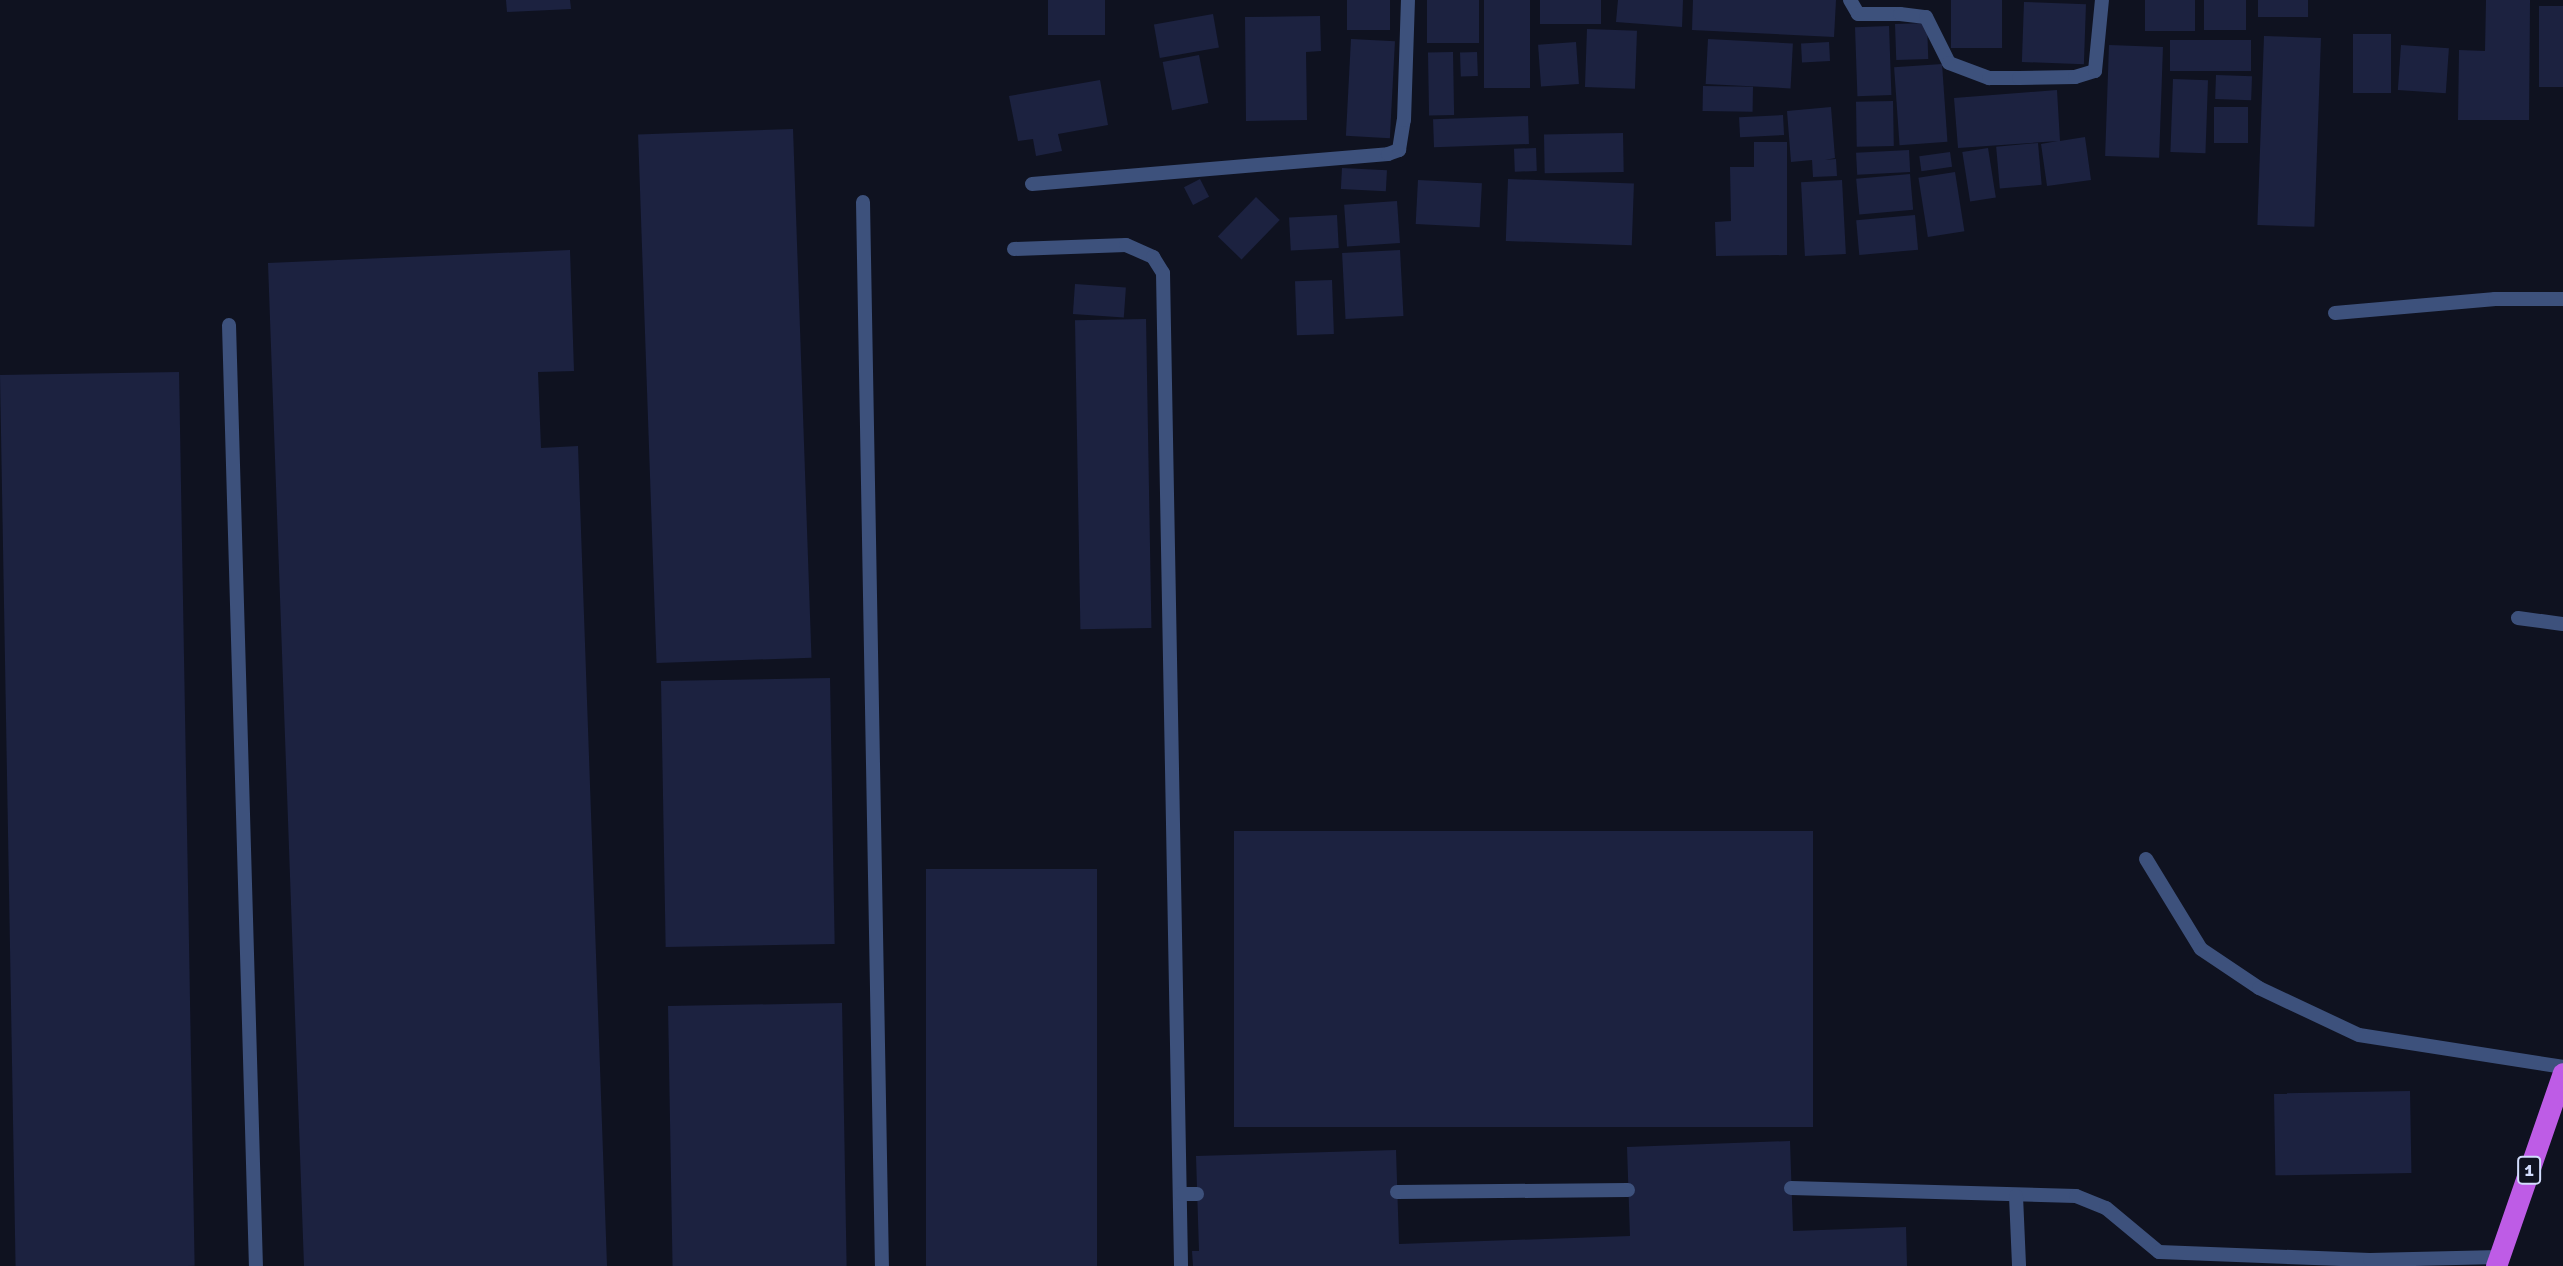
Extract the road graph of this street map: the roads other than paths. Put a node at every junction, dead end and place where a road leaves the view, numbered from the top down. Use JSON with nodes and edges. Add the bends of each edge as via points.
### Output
{"nodes":[{"id":1,"x":1408,"y":0,"type":"edge"},
{"id":2,"x":1850,"y":0,"type":"edge"},
{"id":3,"x":2102,"y":0,"type":"edge"},
{"id":4,"x":1032,"y":184,"type":"dead end"},
{"id":5,"x":863,"y":202,"type":"dead end"},
{"id":6,"x":1014,"y":250,"type":"dead end"},
{"id":7,"x":2563,"y":299,"type":"edge"},
{"id":8,"x":2335,"y":313,"type":"dead end"},
{"id":9,"x":229,"y":325,"type":"dead end"},
{"id":10,"x":2518,"y":618,"type":"dead end"},
{"id":11,"x":2563,"y":624,"type":"edge"},
{"id":12,"x":2146,"y":859,"type":"dead end"},
{"id":13,"x":2563,"y":1067,"type":"edge"},
{"id":14,"x":2563,"y":1073,"type":"edge"},
{"id":15,"x":1791,"y":1188,"type":"dead end"},
{"id":16,"x":1628,"y":1190,"type":"dead end"},
{"id":17,"x":1397,"y":1192,"type":"dead end"},
{"id":18,"x":1181,"y":1194,"type":"junction"},
{"id":19,"x":1197,"y":1194,"type":"dead end"},
{"id":20,"x":2016,"y":1196,"type":"junction"},
{"id":21,"x":2498,"y":1261,"type":"edge"},
{"id":22,"x":256,"y":1266,"type":"edge"},
{"id":23,"x":882,"y":1266,"type":"edge"},
{"id":24,"x":1181,"y":1266,"type":"edge"},
{"id":25,"x":2019,"y":1266,"type":"edge"}],
"edges":[{"from":1,"to":4,"type":"street","via":[[1399,150]]},
{"from":2,"to":3,"type":"street","via":[[1858,14],[1926,18],[1949,63],[1989,78],[2076,77],[2095,71]]},
{"from":5,"to":23,"type":"street"},
{"from":6,"to":18,"type":"street","via":[[1126,245],[1153,257],[1163,273]]},
{"from":7,"to":8,"type":"street","via":[[2495,299]]},
{"from":9,"to":22,"type":"street"},
{"from":10,"to":11,"type":"street"},
{"from":12,"to":13,"type":"street","via":[[2201,949],[2259,988],[2359,1035]]},
{"from":14,"to":21,"type":"highway","number":"1"},
{"from":15,"to":20,"type":"street"},
{"from":16,"to":17,"type":"street"},
{"from":18,"to":19,"type":"street"},
{"from":18,"to":24,"type":"street"},
{"from":20,"to":21,"type":"street","via":[[2076,1196],[2106,1208],[2159,1252]]},
{"from":20,"to":25,"type":"street"}]}
